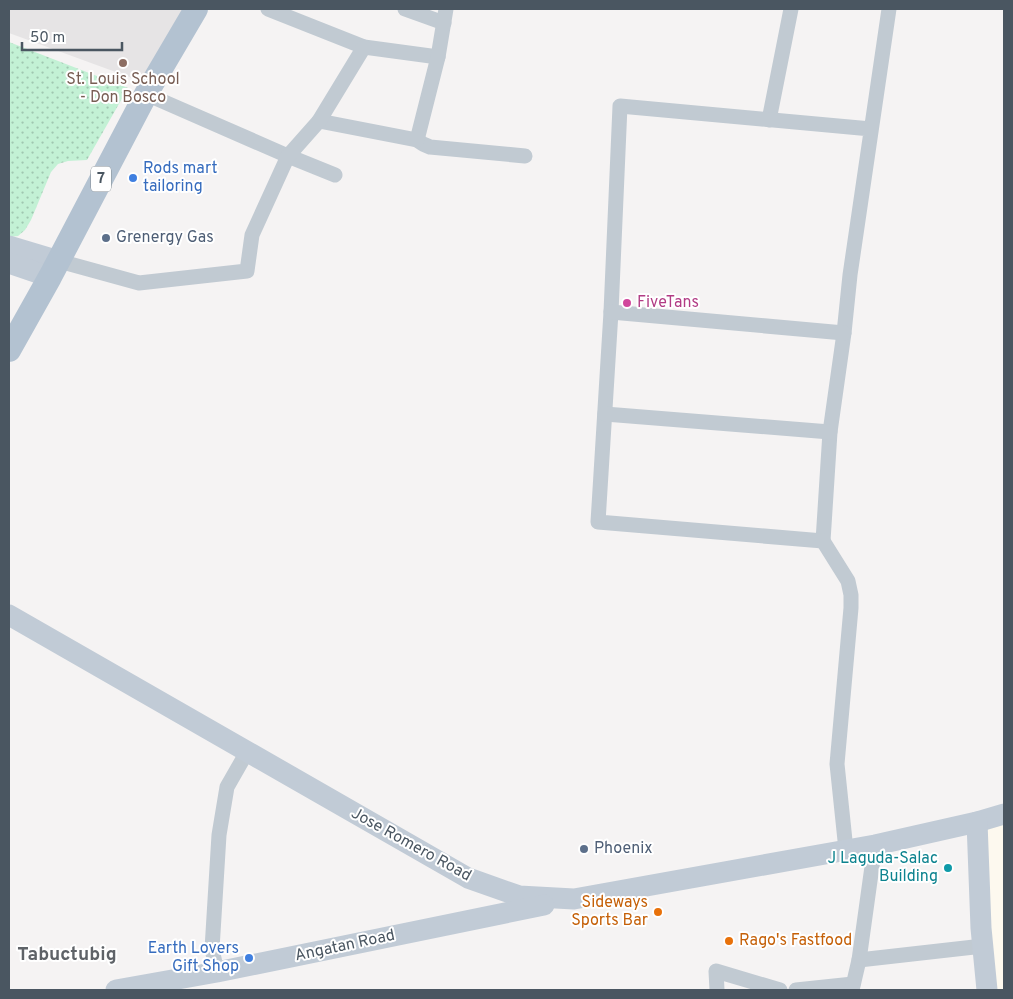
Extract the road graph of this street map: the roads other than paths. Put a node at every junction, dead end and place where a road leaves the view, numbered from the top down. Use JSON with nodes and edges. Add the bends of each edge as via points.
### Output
{"nodes":[{"id":1,"x":196,"y":9,"type":"edge"},
{"id":2,"x":268,"y":9,"type":"edge"},
{"id":3,"x":405,"y":9,"type":"edge"},
{"id":4,"x":791,"y":9,"type":"edge"},
{"id":5,"x":889,"y":9,"type":"edge"},
{"id":6,"x":445,"y":16,"type":"edge"},
{"id":7,"x":364,"y":47,"type":"junction"},
{"id":8,"x":438,"y":57,"type":"junction"},
{"id":9,"x":146,"y":94,"type":"junction"},
{"id":10,"x":769,"y":120,"type":"junction"},
{"id":11,"x":319,"y":121,"type":"junction"},
{"id":12,"x":871,"y":129,"type":"junction"},
{"id":13,"x":417,"y":140,"type":"junction"},
{"id":14,"x":288,"y":156,"type":"junction"},
{"id":15,"x":525,"y":156,"type":"dead end"},
{"id":16,"x":335,"y":175,"type":"dead end"},
{"id":17,"x":9,"y":246,"type":"edge"},
{"id":18,"x":9,"y":264,"type":"edge"},
{"id":19,"x":54,"y":269,"type":"junction"},
{"id":20,"x":611,"y":312,"type":"junction"},
{"id":21,"x":844,"y":333,"type":"junction"},
{"id":22,"x":9,"y":350,"type":"edge"},
{"id":23,"x":605,"y":414,"type":"junction"},
{"id":24,"x":830,"y":432,"type":"junction"},
{"id":25,"x":823,"y":541,"type":"junction"},
{"id":26,"x":9,"y":615,"type":"edge"},
{"id":27,"x":247,"y":752,"type":"junction"},
{"id":28,"x":1004,"y":814,"type":"edge"},
{"id":29,"x":977,"y":822,"type":"junction"},
{"id":30,"x":875,"y":845,"type":"junction"},
{"id":31,"x":846,"y":850,"type":"junction"},
{"id":32,"x":574,"y":899,"type":"junction"},
{"id":33,"x":983,"y":946,"type":"junction"},
{"id":34,"x":859,"y":960,"type":"junction"},
{"id":35,"x":217,"y":972,"type":"junction"},
{"id":36,"x":852,"y":987,"type":"edge"},
{"id":37,"x":116,"y":990,"type":"edge"},
{"id":38,"x":717,"y":990,"type":"edge"},
{"id":39,"x":780,"y":990,"type":"edge"},
{"id":40,"x":796,"y":990,"type":"edge"},
{"id":41,"x":987,"y":990,"type":"edge"}],
"edges":[{"from":1,"to":9,"type":"main road","number":"7"},
{"from":2,"to":7,"type":"street"},
{"from":3,"to":6,"type":"street"},
{"from":4,"to":10,"type":"street"},
{"from":5,"to":12,"type":"street"},
{"from":6,"to":8,"type":"street"},
{"from":7,"to":8,"type":"street"},
{"from":7,"to":11,"type":"street"},
{"from":8,"to":13,"type":"street"},
{"from":9,"to":14,"type":"street"},
{"from":9,"to":19,"type":"main road","number":"7"},
{"from":10,"to":12,"type":"street"},
{"from":10,"to":20,"type":"street","via":[[620,106]]},
{"from":11,"to":13,"type":"street"},
{"from":11,"to":14,"type":"street"},
{"from":12,"to":21,"type":"street"},
{"from":13,"to":15,"type":"street","via":[[430,147]]},
{"from":14,"to":16,"type":"street"},
{"from":14,"to":19,"type":"street","via":[[252,235],[246,271],[139,283]]},
{"from":17,"to":19,"type":"main road"},
{"from":18,"to":19,"type":"main road"},
{"from":19,"to":22,"type":"main road","number":"7"},
{"from":20,"to":21,"type":"street"},
{"from":20,"to":23,"type":"street"},
{"from":21,"to":24,"type":"street"},
{"from":23,"to":24,"type":"street"},
{"from":23,"to":25,"type":"street","via":[[598,522]]},
{"from":24,"to":25,"type":"street"},
{"from":25,"to":31,"type":"street","via":[[848,581],[851,595],[837,764]]},
{"from":26,"to":27,"type":"main road","name":"Jose Romero Road"},
{"from":27,"to":32,"type":"main road","name":"Jose Romero Road","via":[[468,878],[519,896]]},
{"from":27,"to":35,"type":"street","via":[[227,787],[218,835],[212,949]]},
{"from":28,"to":29,"type":"main road","name":"Jose Romero Road"},
{"from":29,"to":30,"type":"main road","name":"Jose Romero Road"},
{"from":29,"to":33,"type":"main road"},
{"from":30,"to":31,"type":"main road","name":"Jose Romero Road"},
{"from":30,"to":34,"type":"street"},
{"from":31,"to":32,"type":"main road","name":"Jose Romero Road"},
{"from":32,"to":35,"type":"main road","name":"Angatan Road"},
{"from":33,"to":34,"type":"street"},
{"from":33,"to":41,"type":"main road"},
{"from":34,"to":36,"type":"street"},
{"from":35,"to":37,"type":"main road","name":"Angatan Road"},
{"from":36,"to":40,"type":"street"},
{"from":38,"to":39,"type":"street","via":[[716,971]]}]}
